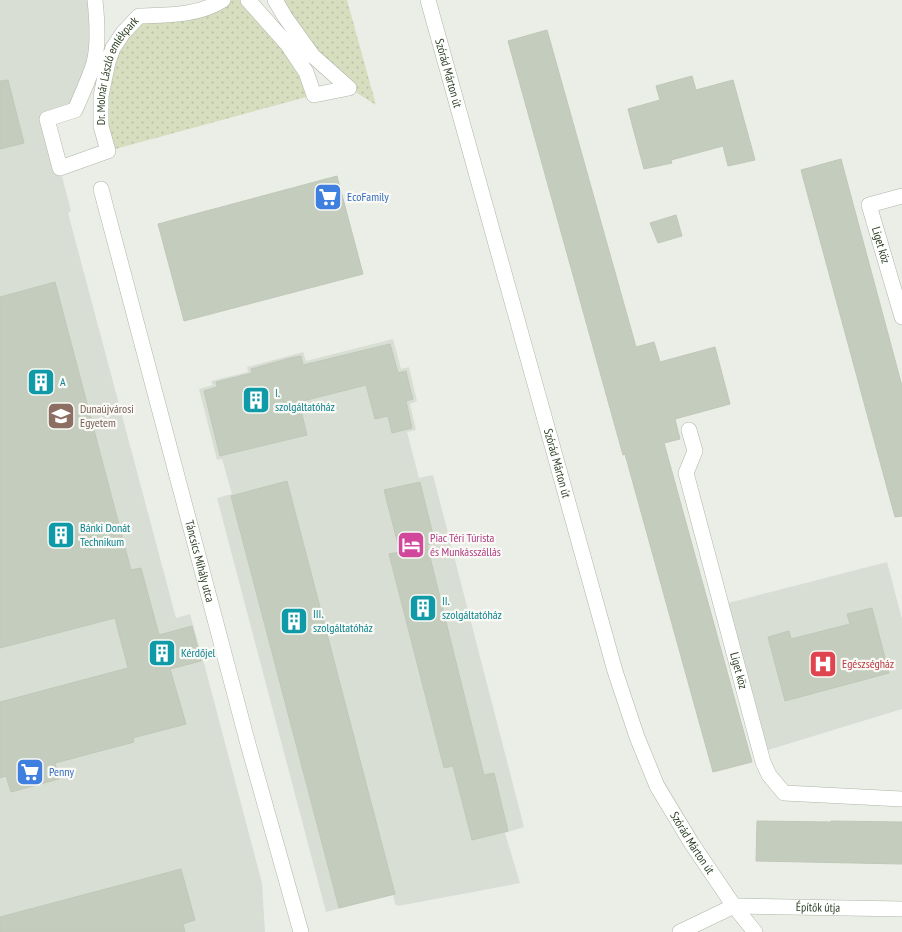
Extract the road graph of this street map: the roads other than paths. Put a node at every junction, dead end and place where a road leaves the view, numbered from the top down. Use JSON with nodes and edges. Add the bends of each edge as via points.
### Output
{"nodes":[{"id":1,"x":95,"y":0,"type":"edge"},
{"id":2,"x":223,"y":0,"type":"edge"},
{"id":3,"x":248,"y":0,"type":"edge"},
{"id":4,"x":275,"y":0,"type":"edge"},
{"id":5,"x":428,"y":0,"type":"edge"},
{"id":6,"x":100,"y":189,"type":"dead end"},
{"id":7,"x":902,"y":196,"type":"edge"},
{"id":8,"x":902,"y":317,"type":"edge"},
{"id":9,"x":689,"y":430,"type":"dead end"},
{"id":10,"x":902,"y":799,"type":"edge"},
{"id":11,"x":734,"y":906,"type":"junction"},
{"id":12,"x":902,"y":909,"type":"edge"},
{"id":13,"x":301,"y":932,"type":"edge"},
{"id":14,"x":680,"y":932,"type":"edge"},
{"id":15,"x":755,"y":932,"type":"edge"}],
"edges":[{"from":1,"to":2,"type":"street","name":"Dr. Molnár László emlékpark","via":[[94,61],[87,84],[75,110],[47,118],[60,168],[108,152],[102,126],[101,96],[108,62],[123,33],[140,16],[197,12]]},
{"from":3,"to":4,"type":"street","via":[[288,45],[306,72],[314,95],[349,88],[313,56]]},
{"from":5,"to":11,"type":"street","name":"Szórád Márton út","via":[[615,672],[637,738],[657,786]]},
{"from":6,"to":13,"type":"street","name":"Táncsics Mihály utca"},
{"from":7,"to":8,"type":"street","name":"Liget köz","via":[[870,205]]},
{"from":9,"to":10,"type":"street","name":"Liget köz","via":[[695,451],[686,473],[769,775],[784,794]]},
{"from":11,"to":12,"type":"street","name":"Építők útja"},
{"from":11,"to":14,"type":"street"},
{"from":11,"to":15,"type":"street","name":"Szórád Márton út"}]}
